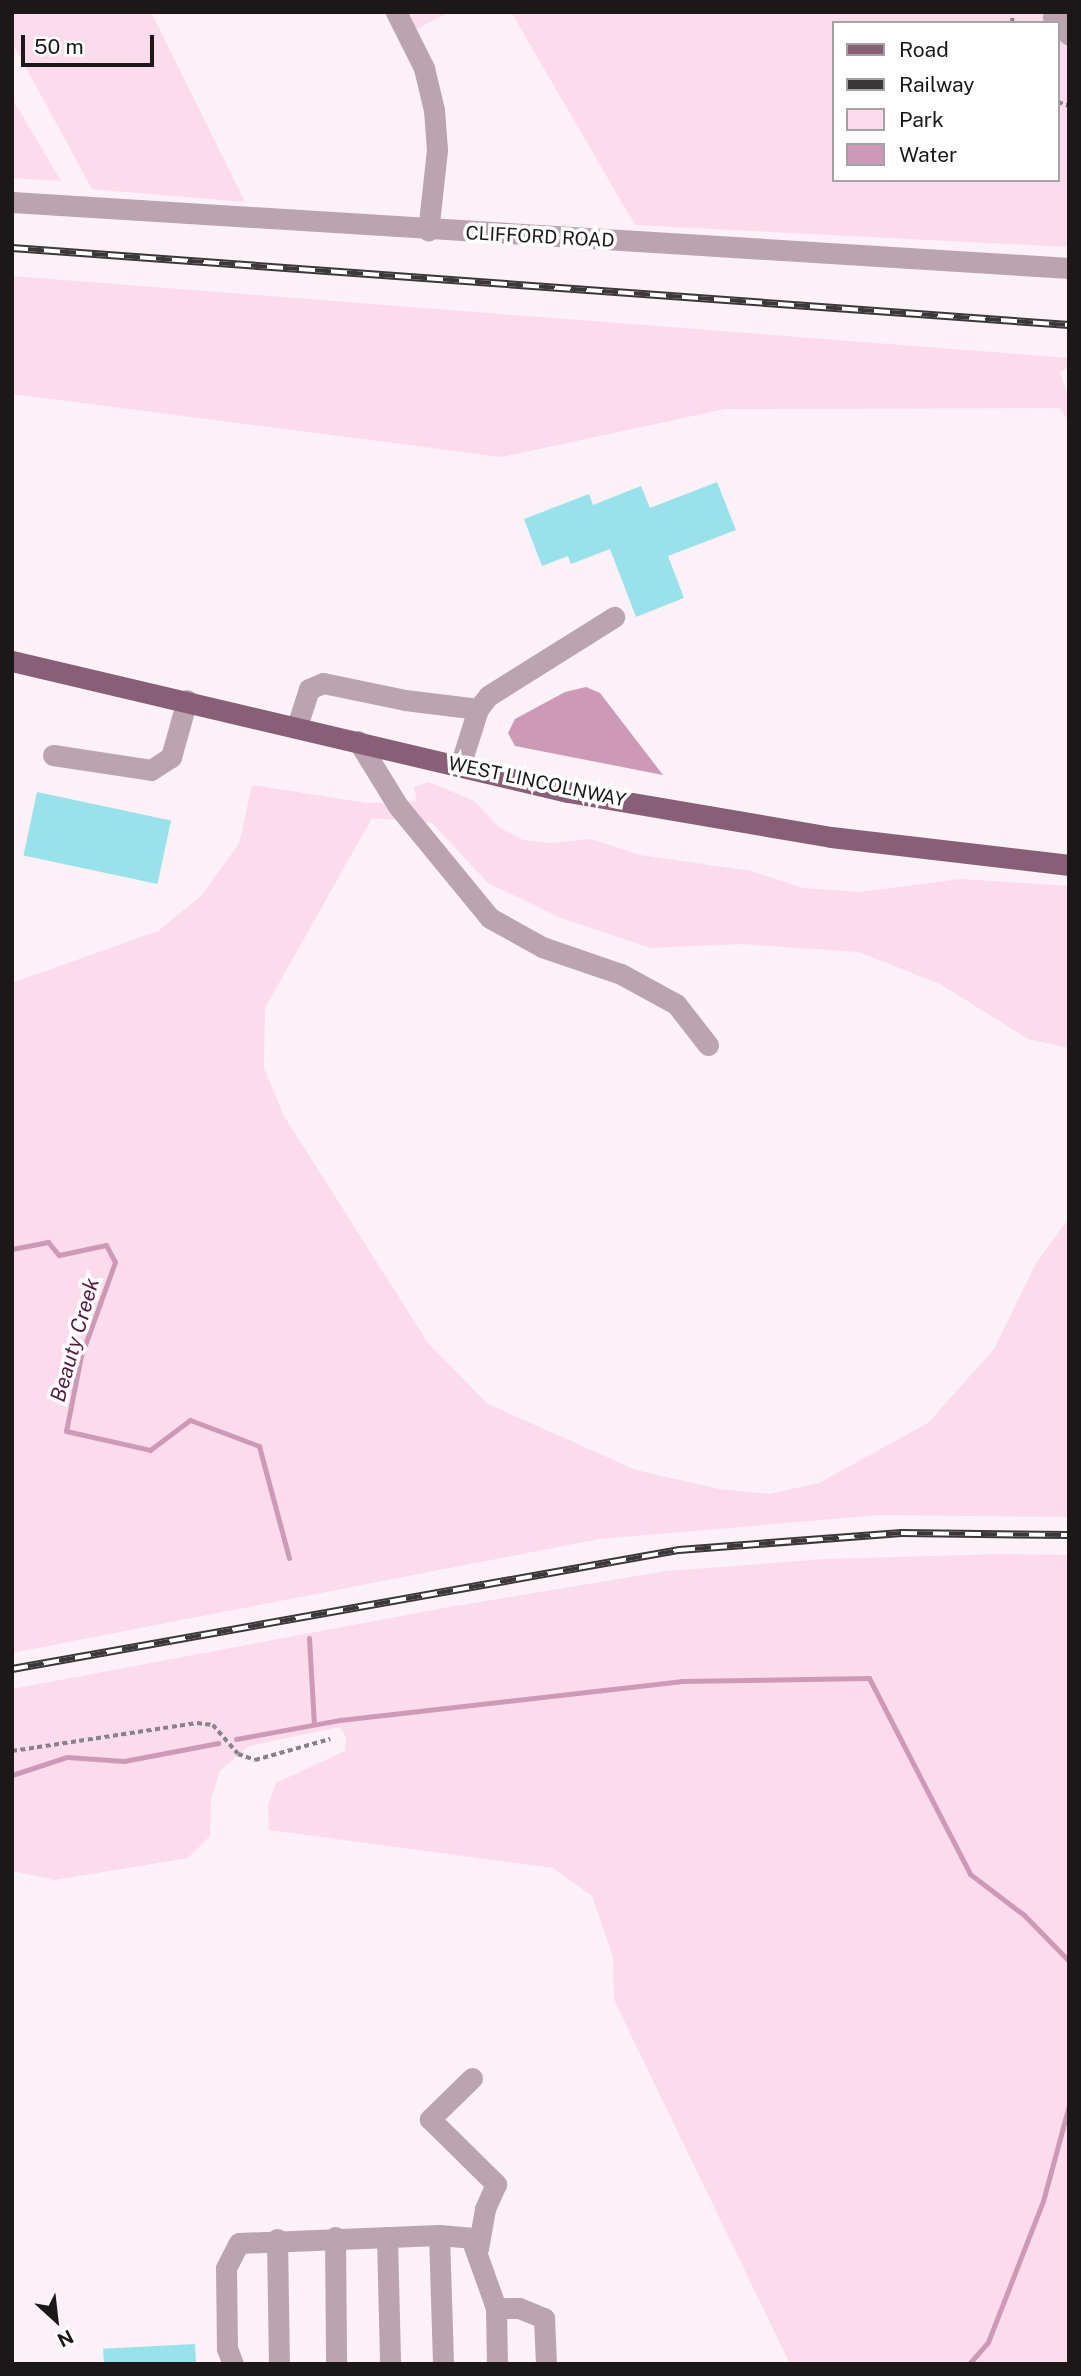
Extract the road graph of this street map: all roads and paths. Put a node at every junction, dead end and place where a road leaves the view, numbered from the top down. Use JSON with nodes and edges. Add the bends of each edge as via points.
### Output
{"nodes":[{"id":1,"x":396,"y":12,"type":"edge"},
{"id":2,"x":12,"y":202,"type":"edge"},
{"id":3,"x":428,"y":231,"type":"junction"},
{"id":4,"x":1069,"y":268,"type":"edge"},
{"id":5,"x":614,"y":617,"type":"dead end"},
{"id":6,"x":12,"y":661,"type":"edge"},
{"id":7,"x":187,"y":700,"type":"junction"},
{"id":8,"x":478,"y":709,"type":"junction"},
{"id":9,"x":297,"y":726,"type":"junction"},
{"id":10,"x":358,"y":741,"type":"junction"},
{"id":11,"x":53,"y":755,"type":"dead end"},
{"id":12,"x":460,"y":766,"type":"junction"},
{"id":13,"x":1069,"y":865,"type":"edge"},
{"id":14,"x":708,"y":1045,"type":"dead end"},
{"id":15,"x":330,"y":1739,"type":"dead end"},
{"id":16,"x":12,"y":1751,"type":"edge"},
{"id":17,"x":472,"y":2078,"type":"dead end"},
{"id":18,"x":439,"y":2235,"type":"junction"},
{"id":19,"x":335,"y":2237,"type":"junction"},
{"id":20,"x":387,"y":2237,"type":"junction"},
{"id":21,"x":277,"y":2239,"type":"junction"},
{"id":22,"x":478,"y":2248,"type":"junction"},
{"id":23,"x":496,"y":2308,"type":"junction"},
{"id":24,"x":233,"y":2364,"type":"edge"},
{"id":25,"x":279,"y":2364,"type":"edge"},
{"id":26,"x":337,"y":2364,"type":"edge"},
{"id":27,"x":390,"y":2364,"type":"edge"},
{"id":28,"x":443,"y":2364,"type":"edge"},
{"id":29,"x":497,"y":2364,"type":"edge"},
{"id":30,"x":546,"y":2364,"type":"edge"}],
"edges":[{"from":1,"to":3,"type":"street","via":[[424,68],[434,110],[437,150]]},
{"from":2,"to":3,"type":"street","name":"CLIFFORD ROAD"},
{"from":3,"to":4,"type":"street","name":"CLIFFORD ROAD"},
{"from":5,"to":8,"type":"street","via":[[488,696]]},
{"from":6,"to":7,"type":"main road","name":"WEST LINCOLNWAY"},
{"from":7,"to":9,"type":"main road","name":"WEST LINCOLNWAY"},
{"from":7,"to":11,"type":"street","via":[[172,757],[151,770]]},
{"from":8,"to":9,"type":"street","via":[[323,683],[309,689]]},
{"from":8,"to":12,"type":"street"},
{"from":9,"to":10,"type":"main road","name":"WEST LINCOLNWAY"},
{"from":10,"to":12,"type":"main road","name":"WEST LINCOLNWAY"},
{"from":10,"to":14,"type":"street","via":[[398,806],[490,918],[542,947],[621,974],[676,1004]]},
{"from":12,"to":13,"type":"main road","name":"WEST LINCOLNWAY","via":[[568,792],[831,837]]},
{"from":15,"to":16,"type":"path","via":[[255,1760],[238,1754],[213,1725],[197,1723]]},
{"from":17,"to":22,"type":"street","via":[[430,2119],[496,2184],[485,2209]]},
{"from":18,"to":20,"type":"street"},
{"from":18,"to":22,"type":"street","via":[[471,2238]]},
{"from":18,"to":28,"type":"street"},
{"from":19,"to":20,"type":"street"},
{"from":19,"to":21,"type":"street"},
{"from":19,"to":26,"type":"street"},
{"from":20,"to":27,"type":"street"},
{"from":21,"to":24,"type":"street","via":[[239,2243],[228,2259],[227,2348]]},
{"from":21,"to":25,"type":"street"},
{"from":22,"to":23,"type":"street"},
{"from":23,"to":29,"type":"street"},
{"from":23,"to":30,"type":"street","via":[[519,2308],[544,2318]]}]}
